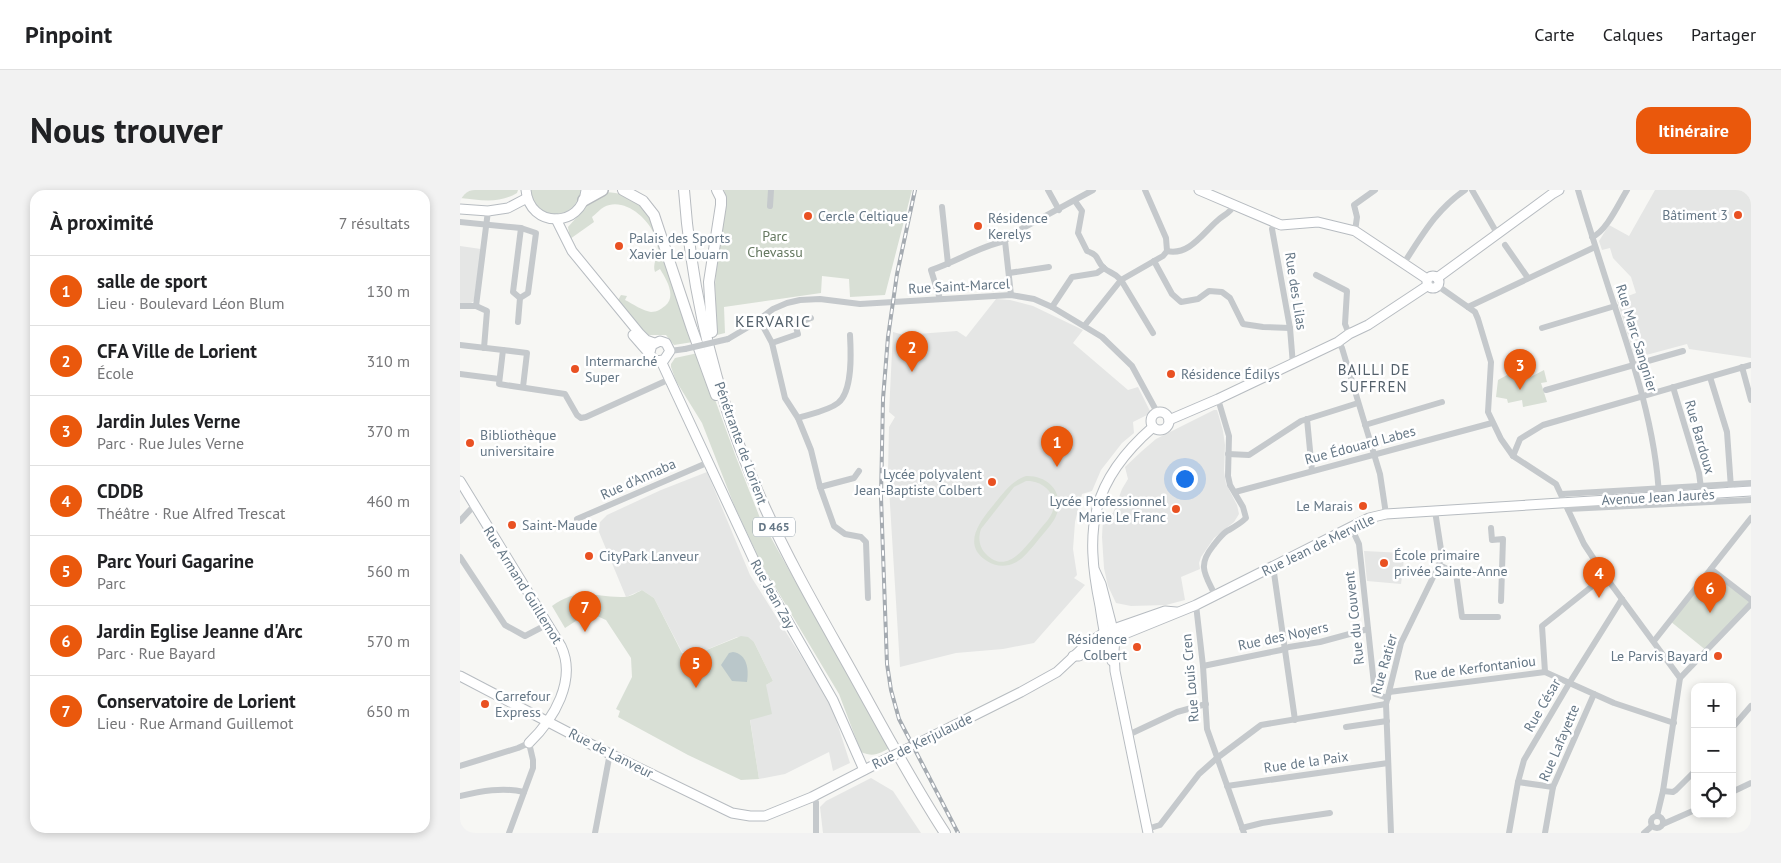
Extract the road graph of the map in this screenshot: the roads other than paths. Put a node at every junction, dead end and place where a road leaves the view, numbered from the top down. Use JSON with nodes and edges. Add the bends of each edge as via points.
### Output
{"nodes":[{"id":1,"x":602,"y":190,"type":"edge"},
{"id":2,"x":623,"y":190,"type":"edge"},
{"id":3,"x":684,"y":190,"type":"edge"},
{"id":4,"x":717,"y":190,"type":"edge"},
{"id":5,"x":771,"y":190,"type":"edge"},
{"id":6,"x":1048,"y":190,"type":"edge"},
{"id":7,"x":1093,"y":190,"type":"edge"},
{"id":8,"x":1145,"y":190,"type":"edge"},
{"id":9,"x":1199,"y":190,"type":"edge"},
{"id":10,"x":1376,"y":190,"type":"edge"},
{"id":11,"x":1465,"y":190,"type":"edge"},
{"id":12,"x":1472,"y":190,"type":"edge"},
{"id":13,"x":1578,"y":190,"type":"edge"},
{"id":14,"x":1627,"y":190,"type":"edge"},
{"id":15,"x":1555,"y":191,"type":"edge"},
{"id":16,"x":526,"y":194,"type":"edge"},
{"id":17,"x":585,"y":195,"type":"edge"},
{"id":18,"x":1075,"y":200,"type":"junction"},
{"id":19,"x":1234,"y":205,"type":"junction"},
{"id":20,"x":770,"y":206,"type":"dead end"},
{"id":21,"x":942,"y":207,"type":"dead end"},
{"id":22,"x":460,"y":209,"type":"edge"},
{"id":23,"x":488,"y":210,"type":"junction"},
{"id":24,"x":1059,"y":210,"type":"junction"},
{"id":25,"x":556,"y":219,"type":"junction"},
{"id":26,"x":460,"y":222,"type":"edge"},
{"id":27,"x":1275,"y":222,"type":"junction"},
{"id":28,"x":486,"y":224,"type":"junction"},
{"id":29,"x":521,"y":228,"type":"junction"},
{"id":30,"x":1356,"y":231,"type":"junction"},
{"id":31,"x":1498,"y":235,"type":"junction"},
{"id":32,"x":1592,"y":237,"type":"junction"},
{"id":33,"x":1005,"y":241,"type":"junction"},
{"id":34,"x":1505,"y":245,"type":"dead end"},
{"id":35,"x":1595,"y":247,"type":"junction"},
{"id":36,"x":1167,"y":251,"type":"junction"},
{"id":37,"x":1154,"y":261,"type":"junction"},
{"id":38,"x":1404,"y":263,"type":"junction"},
{"id":39,"x":948,"y":264,"type":"junction"},
{"id":40,"x":1049,"y":267,"type":"dead end"},
{"id":41,"x":1104,"y":268,"type":"junction"},
{"id":42,"x":1009,"y":273,"type":"junction"},
{"id":43,"x":1316,"y":275,"type":"dead end"},
{"id":44,"x":1528,"y":278,"type":"junction"},
{"id":45,"x":1121,"y":280,"type":"junction"},
{"id":46,"x":1427,"y":282,"type":"junction"},
{"id":47,"x":1438,"y":282,"type":"junction"},
{"id":48,"x":1011,"y":295,"type":"junction"},
{"id":49,"x":520,"y":298,"type":"junction"},
{"id":50,"x":940,"y":299,"type":"junction"},
{"id":51,"x":460,"y":306,"type":"edge"},
{"id":52,"x":476,"y":306,"type":"junction"},
{"id":53,"x":1614,"y":306,"type":"junction"},
{"id":54,"x":1052,"y":307,"type":"junction"},
{"id":55,"x":1468,"y":307,"type":"junction"},
{"id":56,"x":811,"y":318,"type":"dead end"},
{"id":57,"x":759,"y":319,"type":"junction"},
{"id":58,"x":518,"y":322,"type":"dead end"},
{"id":59,"x":1085,"y":325,"type":"junction"},
{"id":60,"x":1290,"y":328,"type":"junction"},
{"id":61,"x":1542,"y":328,"type":"dead end"},
{"id":62,"x":1153,"y":333,"type":"dead end"},
{"id":63,"x":1349,"y":334,"type":"junction"},
{"id":64,"x":850,"y":335,"type":"dead end"},
{"id":65,"x":1338,"y":342,"type":"junction"},
{"id":66,"x":772,"y":343,"type":"junction"},
{"id":67,"x":460,"y":344,"type":"edge"},
{"id":68,"x":652,"y":347,"type":"junction"},
{"id":69,"x":484,"y":348,"type":"junction"},
{"id":70,"x":503,"y":350,"type":"junction"},
{"id":71,"x":670,"y":351,"type":"junction"},
{"id":72,"x":1683,"y":351,"type":"dead end"},
{"id":73,"x":661,"y":361,"type":"junction"},
{"id":74,"x":1293,"y":365,"type":"junction"},
{"id":75,"x":1634,"y":365,"type":"junction"},
{"id":76,"x":1751,"y":365,"type":"edge"},
{"id":77,"x":1742,"y":368,"type":"junction"},
{"id":78,"x":460,"y":374,"type":"edge"},
{"id":79,"x":1710,"y":377,"type":"junction"},
{"id":80,"x":670,"y":379,"type":"junction"},
{"id":81,"x":499,"y":382,"type":"junction"},
{"id":82,"x":523,"y":388,"type":"junction"},
{"id":83,"x":1673,"y":388,"type":"junction"},
{"id":84,"x":1546,"y":390,"type":"dead end"},
{"id":85,"x":1642,"y":396,"type":"junction"},
{"id":86,"x":1218,"y":400,"type":"junction"},
{"id":87,"x":1751,"y":400,"type":"edge"},
{"id":88,"x":1442,"y":402,"type":"dead end"},
{"id":89,"x":1358,"y":403,"type":"junction"},
{"id":90,"x":726,"y":404,"type":"junction"},
{"id":91,"x":1158,"y":412,"type":"junction"},
{"id":92,"x":798,"y":418,"type":"junction"},
{"id":93,"x":1307,"y":419,"type":"junction"},
{"id":94,"x":1170,"y":420,"type":"junction"},
{"id":95,"x":1492,"y":422,"type":"junction"},
{"id":96,"x":1365,"y":425,"type":"junction"},
{"id":97,"x":1153,"y":427,"type":"junction"},
{"id":98,"x":742,"y":453,"type":"junction"},
{"id":99,"x":1228,"y":454,"type":"junction"},
{"id":100,"x":1374,"y":454,"type":"junction"},
{"id":101,"x":1513,"y":456,"type":"junction"},
{"id":102,"x":709,"y":462,"type":"junction"},
{"id":103,"x":858,"y":471,"type":"dead end"},
{"id":104,"x":1312,"y":471,"type":"junction"},
{"id":105,"x":460,"y":481,"type":"edge"},
{"id":106,"x":1751,"y":483,"type":"edge"},
{"id":107,"x":820,"y":487,"type":"junction"},
{"id":108,"x":1732,"y":488,"type":"junction"},
{"id":109,"x":1701,"y":490,"type":"junction"},
{"id":110,"x":1751,"y":491,"type":"edge"},
{"id":111,"x":1235,"y":492,"type":"junction"},
{"id":112,"x":1659,"y":493,"type":"junction"},
{"id":113,"x":1751,"y":500,"type":"edge"},
{"id":114,"x":1565,"y":502,"type":"junction"},
{"id":115,"x":475,"y":507,"type":"junction"},
{"id":116,"x":1435,"y":511,"type":"junction"},
{"id":117,"x":1386,"y":514,"type":"junction"},
{"id":118,"x":1751,"y":518,"type":"edge"},
{"id":119,"x":577,"y":519,"type":"dead end"},
{"id":120,"x":460,"y":522,"type":"edge"},
{"id":121,"x":1351,"y":527,"type":"junction"},
{"id":122,"x":1491,"y":528,"type":"dead end"},
{"id":123,"x":460,"y":557,"type":"edge"},
{"id":124,"x":1439,"y":565,"type":"junction"},
{"id":125,"x":1273,"y":566,"type":"junction"},
{"id":126,"x":1711,"y":568,"type":"junction"},
{"id":127,"x":1605,"y":576,"type":"junction"},
{"id":128,"x":1215,"y":595,"type":"junction"},
{"id":129,"x":868,"y":598,"type":"dead end"},
{"id":130,"x":1622,"y":599,"type":"junction"},
{"id":131,"x":1751,"y":600,"type":"edge"},
{"id":132,"x":1501,"y":602,"type":"dead end"},
{"id":133,"x":1751,"y":604,"type":"edge"},
{"id":134,"x":1196,"y":605,"type":"junction"},
{"id":135,"x":1179,"y":612,"type":"junction"},
{"id":136,"x":1498,"y":617,"type":"dead end"},
{"id":137,"x":548,"y":624,"type":"junction"},
{"id":138,"x":1368,"y":629,"type":"junction"},
{"id":139,"x":1109,"y":630,"type":"junction"},
{"id":140,"x":1116,"y":638,"type":"junction"},
{"id":141,"x":1654,"y":641,"type":"junction"},
{"id":142,"x":1105,"y":642,"type":"junction"},
{"id":143,"x":1286,"y":649,"type":"junction"},
{"id":144,"x":1073,"y":656,"type":"junction"},
{"id":145,"x":1203,"y":666,"type":"junction"},
{"id":146,"x":1116,"y":671,"type":"junction"},
{"id":147,"x":1545,"y":672,"type":"junction"},
{"id":148,"x":460,"y":676,"type":"edge"},
{"id":149,"x":1680,"y":678,"type":"junction"},
{"id":150,"x":1570,"y":682,"type":"junction"},
{"id":151,"x":1594,"y":694,"type":"junction"},
{"id":152,"x":1388,"y":698,"type":"junction"},
{"id":153,"x":1206,"y":704,"type":"junction"},
{"id":154,"x":1751,"y":706,"type":"edge"},
{"id":155,"x":547,"y":720,"type":"junction"},
{"id":156,"x":1295,"y":720,"type":"junction"},
{"id":157,"x":1387,"y":721,"type":"junction"},
{"id":158,"x":1674,"y":723,"type":"junction"},
{"id":159,"x":1736,"y":723,"type":"edge"},
{"id":160,"x":1346,"y":727,"type":"dead end"},
{"id":161,"x":1128,"y":734,"type":"junction"},
{"id":162,"x":529,"y":743,"type":"junction"},
{"id":163,"x":610,"y":753,"type":"junction"},
{"id":164,"x":1217,"y":758,"type":"junction"},
{"id":165,"x":1388,"y":763,"type":"junction"},
{"id":166,"x":460,"y":766,"type":"edge"},
{"id":167,"x":864,"y":770,"type":"junction"},
{"id":168,"x":1692,"y":773,"type":"edge"},
{"id":169,"x":1518,"y":782,"type":"junction"},
{"id":170,"x":1751,"y":783,"type":"edge"},
{"id":171,"x":1227,"y":786,"type":"junction"},
{"id":172,"x":1553,"y":787,"type":"junction"},
{"id":173,"x":1736,"y":790,"type":"edge"},
{"id":174,"x":1663,"y":791,"type":"junction"},
{"id":175,"x":524,"y":792,"type":"junction"},
{"id":176,"x":460,"y":796,"type":"edge"},
{"id":177,"x":812,"y":797,"type":"junction"},
{"id":178,"x":1691,"y":812,"type":"edge"},
{"id":179,"x":1330,"y":813,"type":"dead end"},
{"id":180,"x":765,"y":816,"type":"joint"},
{"id":181,"x":1657,"y":816,"type":"junction"},
{"id":182,"x":1663,"y":824,"type":"junction"},
{"id":183,"x":1652,"y":826,"type":"junction"},
{"id":184,"x":1147,"y":831,"type":"edge"},
{"id":185,"x":1243,"y":831,"type":"edge"},
{"id":186,"x":509,"y":833,"type":"edge"},
{"id":187,"x":595,"y":833,"type":"edge"},
{"id":188,"x":816,"y":833,"type":"edge"},
{"id":189,"x":945,"y":833,"type":"edge"},
{"id":190,"x":1391,"y":833,"type":"edge"},
{"id":191,"x":1509,"y":833,"type":"edge"},
{"id":192,"x":1546,"y":833,"type":"edge"},
{"id":193,"x":1644,"y":833,"type":"edge"}],
"edges":[{"from":1,"to":17,"type":"highway"},
{"from":2,"to":98,"type":"main road","via":[[642,200],[654,215],[728,431]]},
{"from":3,"to":90,"type":"main road","name":"Pénétrante de Lorient","number":"D 465","via":[[700,309]]},
{"from":4,"to":90,"type":"main road","via":[[721,205],[709,299],[711,327]]},
{"from":5,"to":20,"type":"street"},
{"from":6,"to":24,"type":"street"},
{"from":7,"to":18,"type":"street"},
{"from":8,"to":36,"type":"street","via":[[1166,238]]},
{"from":9,"to":19,"type":"street"},
{"from":10,"to":30,"type":"street","via":[[1354,205]]},
{"from":11,"to":38,"type":"street","via":[[1436,214]]},
{"from":12,"to":31,"type":"street"},
{"from":13,"to":32,"type":"street","name":"Rue Marc Sangnier"},
{"from":14,"to":32,"type":"street","via":[[1604,228]]},
{"from":15,"to":31,"type":"street"},
{"from":16,"to":23,"type":"street","via":[[508,208]]},
{"from":16,"to":25,"type":"street","via":[[537,212],[546,218]]},
{"from":17,"to":25,"type":"street","via":[[579,209]]},
{"from":18,"to":24,"type":"street"},
{"from":18,"to":41,"type":"street","via":[[1082,211],[1078,232],[1087,251],[1095,254]]},
{"from":19,"to":27,"type":"street"},
{"from":19,"to":36,"type":"street","via":[[1189,247]]},
{"from":21,"to":39,"type":"street"},
{"from":22,"to":23,"type":"street"},
{"from":23,"to":28,"type":"street"},
{"from":24,"to":33,"type":"street","via":[[1012,234]]},
{"from":25,"to":68,"type":"street","via":[[572,251],[612,301],[636,338]]},
{"from":26,"to":28,"type":"street"},
{"from":27,"to":30,"type":"street","via":[[1281,225],[1318,222]]},
{"from":27,"to":60,"type":"street","name":"Rue des Lilas","via":[[1272,229]]},
{"from":28,"to":29,"type":"street"},
{"from":28,"to":52,"type":"street"},
{"from":29,"to":49,"type":"street","via":[[513,292]]},
{"from":29,"to":49,"type":"street","via":[[536,233],[528,293]]},
{"from":30,"to":38,"type":"street"},
{"from":31,"to":47,"type":"street"},
{"from":32,"to":35,"type":"street","name":"Rue Marc Sangnier"},
{"from":33,"to":39,"type":"street"},
{"from":33,"to":42,"type":"street"},
{"from":34,"to":44,"type":"street"},
{"from":35,"to":44,"type":"street"},
{"from":35,"to":53,"type":"street","name":"Rue Marc Sangnier"},
{"from":36,"to":37,"type":"street"},
{"from":37,"to":45,"type":"street"},
{"from":37,"to":60,"type":"street","via":[[1172,294],[1181,302],[1198,299],[1210,291],[1222,292],[1230,298],[1243,324]]},
{"from":38,"to":46,"type":"street"},
{"from":39,"to":50,"type":"street","via":[[931,270]]},
{"from":40,"to":42,"type":"street"},
{"from":41,"to":45,"type":"street"},
{"from":41,"to":54,"type":"street","via":[[1097,273],[1072,277]]},
{"from":42,"to":48,"type":"street"},
{"from":43,"to":63,"type":"street","via":[[1346,291],[1345,324]]},
{"from":44,"to":55,"type":"street"},
{"from":45,"to":59,"type":"street"},
{"from":45,"to":62,"type":"street"},
{"from":46,"to":47,"type":"street","via":[[1432,289]]},
{"from":46,"to":63,"type":"street","via":[[1368,325]]},
{"from":47,"to":55,"type":"street"},
{"from":48,"to":50,"type":"street","name":"Rue Saint-Marcel"},
{"from":48,"to":54,"type":"street","name":"Rue Saint-Marcel","via":[[1034,299]]},
{"from":49,"to":58,"type":"street"},
{"from":50,"to":57,"type":"street","name":"Rue Saint-Marcel","via":[[860,304],[800,300],[773,309]]},
{"from":51,"to":52,"type":"street"},
{"from":52,"to":69,"type":"street","via":[[487,311]]},
{"from":53,"to":61,"type":"street"},
{"from":53,"to":75,"type":"street","name":"Rue Marc Sangnier"},
{"from":54,"to":59,"type":"street","name":"Rue Saint-Marcel"},
{"from":55,"to":95,"type":"street","via":[[1478,319],[1491,362],[1488,412]]},
{"from":56,"to":66,"type":"street","via":[[796,324],[798,334]]},
{"from":57,"to":66,"type":"street"},
{"from":57,"to":71,"type":"street","name":"Rue Saint-Marcel","bridge":true,"via":[[728,339]]},
{"from":59,"to":91,"type":"street","name":"Rue Saint-Marcel","via":[[1132,366]]},
{"from":60,"to":74,"type":"street","name":"Rue des Lilas"},
{"from":63,"to":65,"type":"street"},
{"from":64,"to":92,"type":"street","via":[[851,357],[844,395],[835,405]]},
{"from":65,"to":74,"type":"street"},
{"from":65,"to":89,"type":"street"},
{"from":66,"to":92,"type":"street","via":[[785,398]]},
{"from":67,"to":69,"type":"street"},
{"from":68,"to":71,"type":"street","via":[[660,341],[666,343]]},
{"from":68,"to":73,"type":"street","via":[[654,358]]},
{"from":69,"to":70,"type":"street"},
{"from":70,"to":81,"type":"street"},
{"from":70,"to":82,"type":"street","via":[[527,353]]},
{"from":71,"to":73,"type":"street"},
{"from":72,"to":75,"type":"street"},
{"from":73,"to":80,"type":"street","name":"Rue Jean Zay"},
{"from":74,"to":86,"type":"street"},
{"from":75,"to":84,"type":"street"},
{"from":75,"to":85,"type":"street","name":"Rue Marc Sangnier"},
{"from":76,"to":77,"type":"street"},
{"from":77,"to":79,"type":"street"},
{"from":77,"to":87,"type":"street"},
{"from":78,"to":81,"type":"street"},
{"from":79,"to":83,"type":"street"},
{"from":79,"to":108,"type":"street","via":[[1727,432]]},
{"from":80,"to":82,"type":"street","via":[[584,418],[577,415],[565,394]]},
{"from":80,"to":102,"type":"street","name":"Rue Jean Zay"},
{"from":81,"to":82,"type":"street"},
{"from":83,"to":85,"type":"street"},
{"from":83,"to":109,"type":"street","name":"Rue Bardoux","via":[[1699,473]]},
{"from":85,"to":101,"type":"street","via":[[1543,425],[1520,439]]},
{"from":85,"to":112,"type":"street","name":"Rue Marc Sangnier","via":[[1658,468]]},
{"from":86,"to":94,"type":"street"},
{"from":86,"to":99,"type":"street","via":[[1229,436]]},
{"from":88,"to":96,"type":"street"},
{"from":89,"to":93,"type":"street"},
{"from":89,"to":96,"type":"street"},
{"from":90,"to":98,"type":"main road","name":"Pénétrante de Lorient","number":"D 465"},
{"from":91,"to":94,"type":"street","via":[[1165,413]]},
{"from":91,"to":97,"type":"street","via":[[1151,417]]},
{"from":92,"to":107,"type":"street","via":[[811,450]]},
{"from":93,"to":99,"type":"street","via":[[1249,455]]},
{"from":93,"to":104,"type":"street"},
{"from":94,"to":97,"type":"street","via":[[1165,429]]},
{"from":95,"to":100,"type":"street","name":"Rue Édouard Labes"},
{"from":95,"to":101,"type":"street"},
{"from":96,"to":100,"type":"street"},
{"from":97,"to":139,"type":"street","via":[[1123,456],[1099,500],[1092,550]]},
{"from":98,"to":189,"type":"main road","name":"Pénétrante de Lorient","number":"D 465","via":[[799,577],[919,794]]},
{"from":99,"to":111,"type":"street","via":[[1228,476]]},
{"from":100,"to":104,"type":"street","name":"Rue Édouard Labes"},
{"from":100,"to":117,"type":"street"},
{"from":101,"to":114,"type":"street","via":[[1556,484]]},
{"from":102,"to":119,"type":"street","name":"Rue d'Annaba"},
{"from":102,"to":167,"type":"street","name":"Rue Jean Zay","via":[[758,572],[839,711]]},
{"from":103,"to":107,"type":"street","via":[[854,478]]},
{"from":104,"to":111,"type":"street","name":"Rue Édouard Labes"},
{"from":105,"to":115,"type":"street","name":"Rue Armand Guillemot"},
{"from":106,"to":108,"type":"street"},
{"from":107,"to":129,"type":"street","via":[[834,526],[866,542]]},
{"from":108,"to":109,"type":"street","name":"Avenue Jean Jaurès"},
{"from":108,"to":110,"type":"street","name":"Avenue Jean Jaurès"},
{"from":109,"to":112,"type":"street","name":"Avenue Jean Jaurès"},
{"from":111,"to":128,"type":"street","via":[[1246,518],[1224,532],[1203,562],[1203,570]]},
{"from":112,"to":114,"type":"street","name":"Avenue Jean Jaurès"},
{"from":113,"to":114,"type":"street"},
{"from":114,"to":116,"type":"street","name":"Rue Jean de Merville"},
{"from":114,"to":127,"type":"street","via":[[1584,544]]},
{"from":115,"to":120,"type":"street"},
{"from":115,"to":137,"type":"street","name":"Rue Armand Guillemot"},
{"from":116,"to":117,"type":"street","name":"Rue Jean de Merville"},
{"from":116,"to":124,"type":"street","name":"Rue Ratier","via":[[1442,556]]},
{"from":117,"to":121,"type":"street","name":"Rue Jean de Merville"},
{"from":118,"to":126,"type":"street"},
{"from":121,"to":125,"type":"street","name":"Rue Jean de Merville"},
{"from":121,"to":138,"type":"street","name":"Rue du Couvent","via":[[1359,544]]},
{"from":122,"to":132,"type":"street","via":[[1492,540],[1503,539]]},
{"from":123,"to":137,"type":"street","via":[[504,625],[525,636]]},
{"from":124,"to":136,"type":"street","via":[[1456,572],[1462,617]]},
{"from":124,"to":152,"type":"street","name":"Rue Ratier","via":[[1401,643]]},
{"from":125,"to":128,"type":"street","name":"Rue Jean de Merville"},
{"from":125,"to":143,"type":"street"},
{"from":126,"to":131,"type":"street"},
{"from":126,"to":141,"type":"street"},
{"from":127,"to":130,"type":"street"},
{"from":127,"to":147,"type":"street","via":[[1542,626]]},
{"from":128,"to":134,"type":"street","name":"Rue Jean de Merville"},
{"from":130,"to":141,"type":"street"},
{"from":130,"to":150,"type":"street","name":"Rue César"},
{"from":133,"to":149,"type":"street"},
{"from":134,"to":135,"type":"street","name":"Rue de Kerjulaude"},
{"from":134,"to":145,"type":"street","name":"Rue Louis Cren"},
{"from":135,"to":139,"type":"street","name":"Rue de Kerjulaude","via":[[1165,611]]},
{"from":135,"to":140,"type":"street","name":"Rue de Kerjulaude"},
{"from":137,"to":155,"type":"street","name":"Rue Armand Guillemot","via":[[564,653],[568,668],[562,695]]},
{"from":138,"to":143,"type":"street","name":"Rue des Noyers"},
{"from":138,"to":152,"type":"street","name":"Rue du Couvent","via":[[1375,694]]},
{"from":139,"to":140,"type":"street"},
{"from":139,"to":142,"type":"street"},
{"from":139,"to":144,"type":"street","name":"Rue de Kerjulaude"},
{"from":140,"to":142,"type":"street","name":"Rue de Kerjulaude"},
{"from":140,"to":146,"type":"street"},
{"from":141,"to":149,"type":"street"},
{"from":142,"to":144,"type":"street","name":"Rue de Kerjulaude"},
{"from":142,"to":146,"type":"street"},
{"from":143,"to":145,"type":"street","name":"Rue des Noyers"},
{"from":143,"to":156,"type":"street"},
{"from":144,"to":167,"type":"street","name":"Rue de Kerjulaude","bridge":true,"via":[[1057,672],[1021,692]]},
{"from":145,"to":153,"type":"street","name":"Rue Louis Cren"},
{"from":146,"to":161,"type":"street"},
{"from":147,"to":150,"type":"street","name":"Rue de Kerfontaniou"},
{"from":147,"to":152,"type":"street","name":"Rue de Kerfontaniou"},
{"from":148,"to":155,"type":"street","name":"Rue de Lanveur"},
{"from":149,"to":158,"type":"street"},
{"from":150,"to":151,"type":"street","name":"Rue de Kerfontaniou"},
{"from":150,"to":169,"type":"street","name":"Rue César","via":[[1524,760]]},
{"from":151,"to":158,"type":"street","name":"Rue de Kerfontaniou"},
{"from":151,"to":172,"type":"street","name":"Rue Lafayette"},
{"from":152,"to":156,"type":"street","name":"Rue de Kerfontaniou"},
{"from":152,"to":157,"type":"street","name":"Rue Ratier"},
{"from":153,"to":161,"type":"street","via":[[1177,712]]},
{"from":153,"to":164,"type":"street","name":"Rue Louis Cren","via":[[1207,729]]},
{"from":154,"to":159,"type":"street"},
{"from":155,"to":162,"type":"street","name":"Rue Armand Guillemot"},
{"from":155,"to":163,"type":"street","name":"Rue de Lanveur"},
{"from":156,"to":164,"type":"street","name":"Rue de Kerfontaniou","via":[[1261,726]]},
{"from":157,"to":160,"type":"street"},
{"from":157,"to":165,"type":"street","name":"Rue Ratier"},
{"from":158,"to":174,"type":"street"},
{"from":161,"to":184,"type":"street"},
{"from":162,"to":166,"type":"street"},
{"from":162,"to":175,"type":"street","via":[[533,768]]},
{"from":163,"to":180,"type":"street","name":"Rue de Lanveur","via":[[732,813]]},
{"from":163,"to":187,"type":"street"},
{"from":164,"to":171,"type":"street","name":"Rue Louis Cren"},
{"from":164,"to":184,"type":"street","name":"Rue de Kerfontaniou","via":[[1199,774],[1160,825]]},
{"from":165,"to":171,"type":"street","name":"Rue de la Paix"},
{"from":165,"to":190,"type":"street","name":"Rue Ratier"},
{"from":167,"to":177,"type":"street","name":"Rue de Kerjulaude"},
{"from":168,"to":174,"type":"street","via":[[1673,792]]},
{"from":169,"to":172,"type":"street"},
{"from":169,"to":191,"type":"street","name":"Rue César"},
{"from":170,"to":173,"type":"street"},
{"from":171,"to":185,"type":"street","name":"Rue Louis Cren"},
{"from":172,"to":192,"type":"street","name":"Rue Lafayette"},
{"from":174,"to":181,"type":"street"},
{"from":175,"to":176,"type":"street","via":[[484,790]]},
{"from":175,"to":186,"type":"street"},
{"from":177,"to":180,"type":"street","name":"Rue de Kerjulaude"},
{"from":177,"to":188,"type":"street","via":[[816,802]]},
{"from":178,"to":182,"type":"street"},
{"from":179,"to":185,"type":"street","via":[[1262,823]]},
{"from":181,"to":182,"type":"street","via":[[1662,818]]},
{"from":181,"to":183,"type":"street","via":[[1651,820]]},
{"from":182,"to":183,"type":"street","via":[[1659,828]]},
{"from":183,"to":193,"type":"street"}]}
